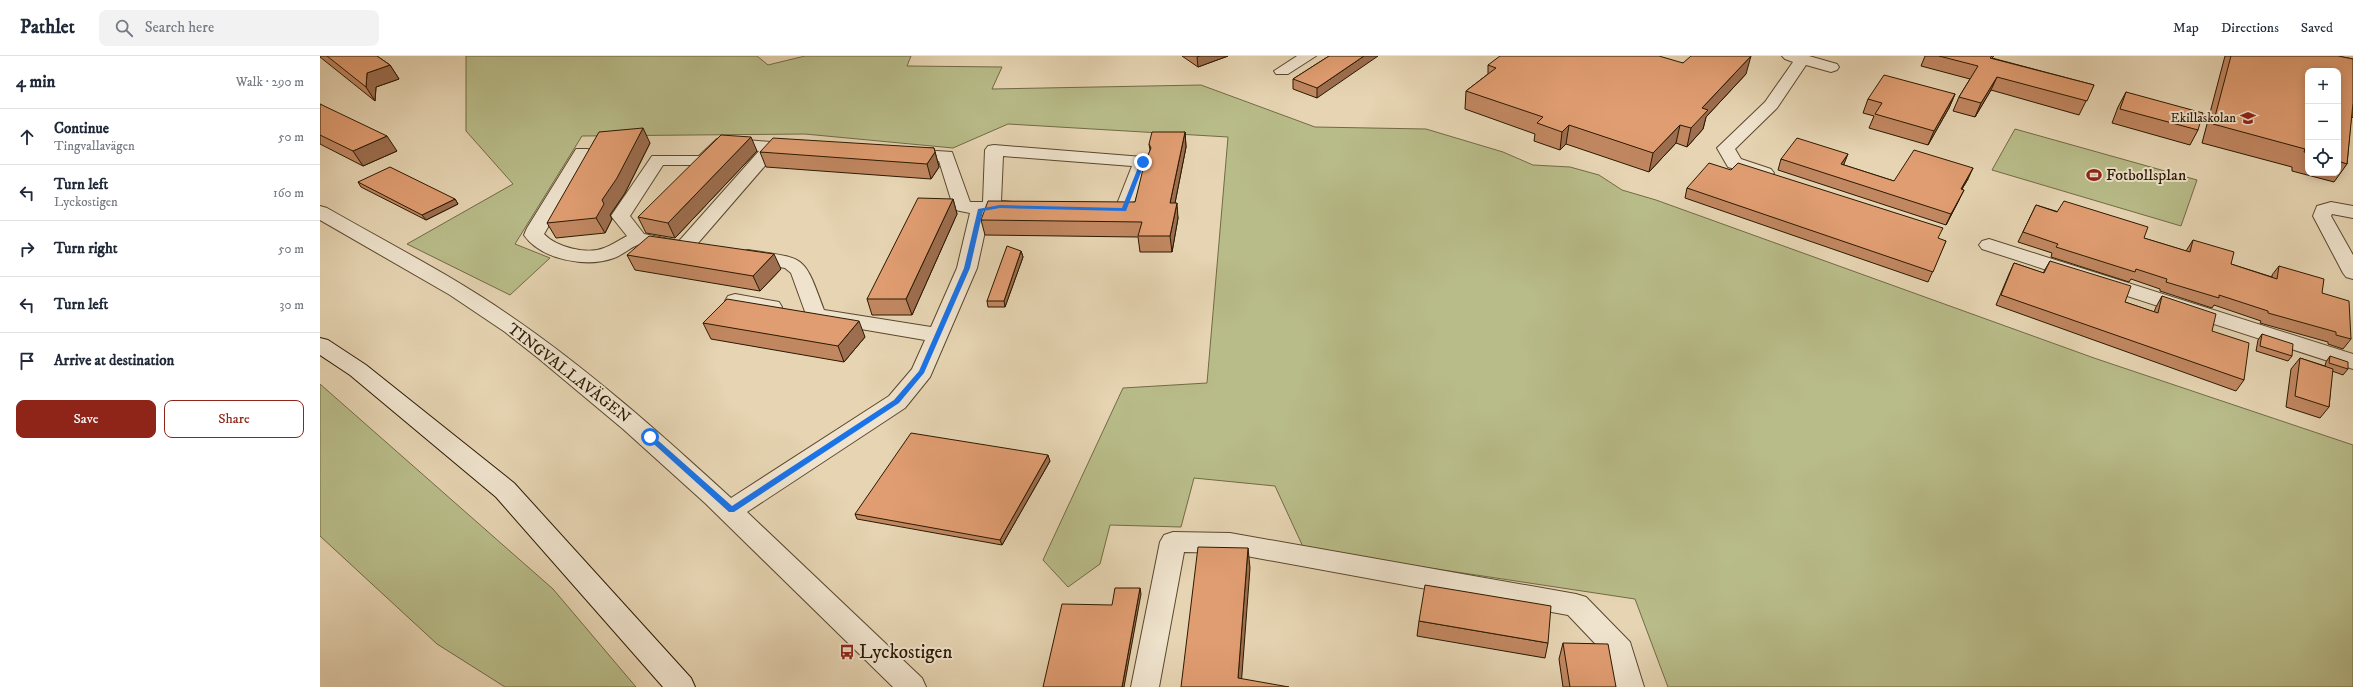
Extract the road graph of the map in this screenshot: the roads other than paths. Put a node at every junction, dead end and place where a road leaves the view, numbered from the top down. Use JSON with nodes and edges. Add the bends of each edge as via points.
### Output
{"nodes":[{"id":1,"x":1308,"y":56,"type":"edge"},
{"id":2,"x":1796,"y":58,"type":"edge"},
{"id":3,"x":1831,"y":67,"type":"dead end"},
{"id":4,"x":1282,"y":71,"type":"dead end"},
{"id":5,"x":772,"y":148,"type":"junction"},
{"id":6,"x":811,"y":149,"type":"edge"},
{"id":7,"x":582,"y":153,"type":"dead end"},
{"id":8,"x":890,"y":153,"type":"edge"},
{"id":9,"x":703,"y":161,"type":"junction"},
{"id":10,"x":687,"y":177,"type":"edge"},
{"id":11,"x":1779,"y":178,"type":"edge"},
{"id":12,"x":1031,"y":207,"type":"edge"},
{"id":13,"x":986,"y":209,"type":"junction"},
{"id":14,"x":1085,"y":209,"type":"edge"},
{"id":15,"x":320,"y":212,"type":"edge"},
{"id":16,"x":2353,"y":212,"type":"edge"},
{"id":17,"x":646,"y":218,"type":"edge"},
{"id":18,"x":635,"y":235,"type":"junction"},
{"id":19,"x":1989,"y":245,"type":"dead end"},
{"id":20,"x":685,"y":246,"type":"junction"},
{"id":21,"x":708,"y":250,"type":"edge"},
{"id":22,"x":730,"y":253,"type":"edge"},
{"id":23,"x":2353,"y":273,"type":"edge"},
{"id":24,"x":735,"y":301,"type":"edge"},
{"id":25,"x":815,"y":315,"type":"junction"},
{"id":26,"x":938,"y":335,"type":"junction"},
{"id":27,"x":320,"y":345,"type":"edge"},
{"id":28,"x":2353,"y":362,"type":"edge"},
{"id":29,"x":731,"y":510,"type":"junction"},
{"id":30,"x":681,"y":687,"type":"edge"},
{"id":31,"x":912,"y":687,"type":"edge"},
{"id":32,"x":1145,"y":687,"type":"edge"},
{"id":33,"x":1630,"y":687,"type":"edge"}],
"edges":[{"from":1,"to":4,"type":"street"},
{"from":2,"to":3,"type":"street"},
{"from":2,"to":11,"type":"street","via":[[1771,105],[1726,148],[1734,163]]},
{"from":5,"to":6,"type":"street"},
{"from":5,"to":9,"type":"street","via":[[722,143]]},
{"from":5,"to":20,"type":"street"},
{"from":7,"to":18,"type":"street","via":[[536,228],[534,235],[538,242],[553,250],[596,255],[607,254]]},
{"from":8,"to":13,"type":"street","via":[[946,156],[962,206]]},
{"from":9,"to":10,"type":"street"},
{"from":9,"to":18,"type":"street","via":[[658,160],[620,216]]},
{"from":12,"to":13,"type":"street"},
{"from":13,"to":14,"type":"street","via":[[994,150],[1143,162],[1124,210]]},
{"from":13,"to":26,"type":"street","via":[[967,268]]},
{"from":15,"to":29,"type":"street","name":"TINGVALLAVÄGEN","via":[[502,319],[650,437]]},
{"from":16,"to":23,"type":"street","via":[[2331,208],[2324,210],[2322,216]]},
{"from":17,"to":18,"type":"street"},
{"from":18,"to":20,"type":"street"},
{"from":19,"to":28,"type":"street"},
{"from":20,"to":21,"type":"street"},
{"from":22,"to":25,"type":"street","via":[[791,263],[800,270]]},
{"from":24,"to":25,"type":"street"},
{"from":25,"to":26,"type":"street"},
{"from":26,"to":29,"type":"street","via":[[922,372],[896,402]]},
{"from":27,"to":30,"type":"street","via":[[358,370],[505,490]]},
{"from":29,"to":31,"type":"street","name":"TINGVALLAVÄGEN"},
{"from":32,"to":33,"type":"street","via":[[1174,542],[1230,544],[1576,605],[1620,650]]}]}
